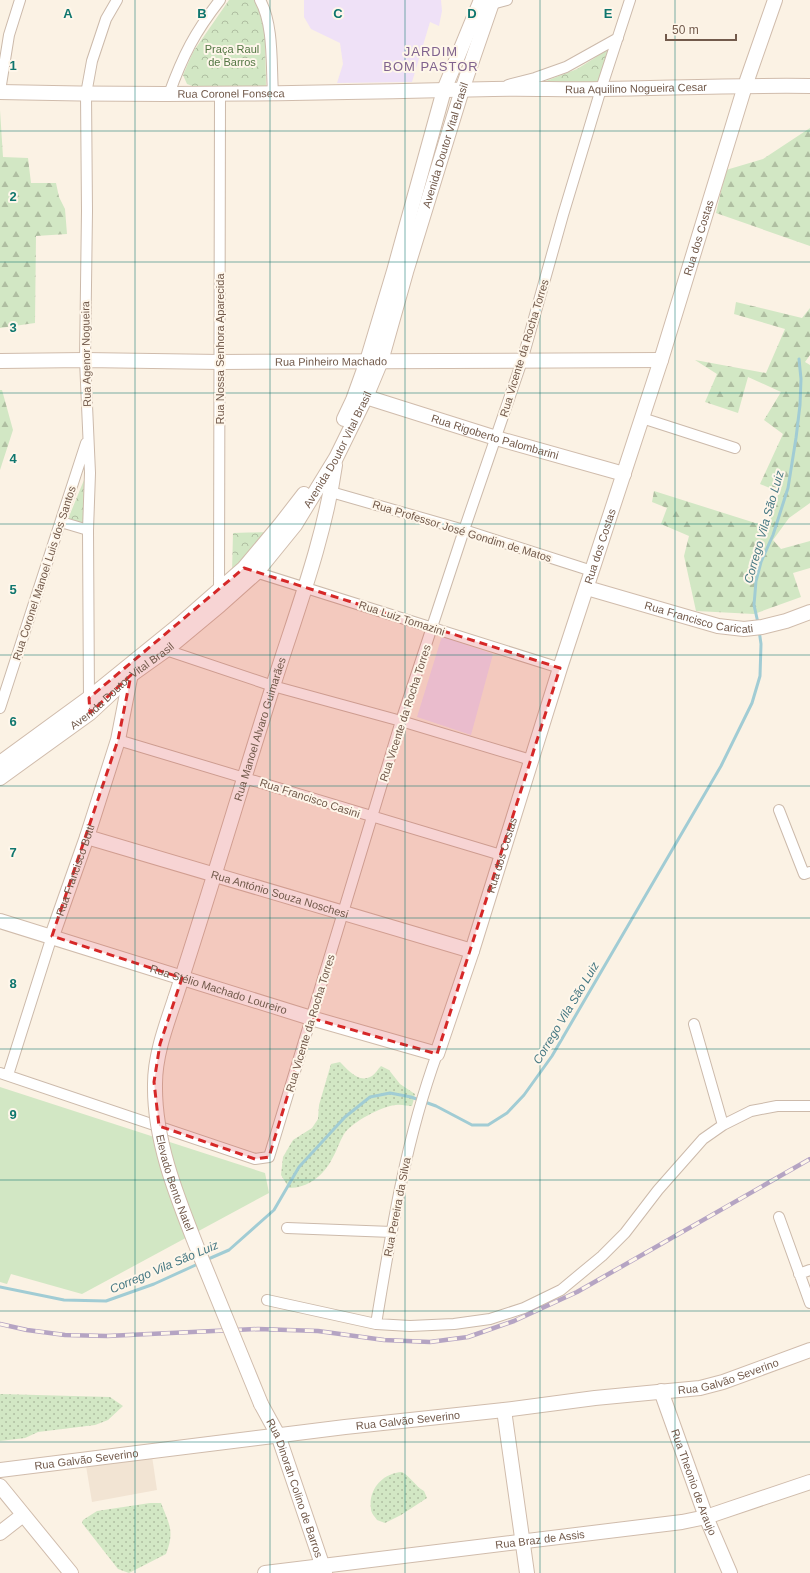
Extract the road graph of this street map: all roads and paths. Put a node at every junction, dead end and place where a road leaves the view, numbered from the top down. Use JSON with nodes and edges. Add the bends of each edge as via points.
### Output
{"nodes":[{"id":1,"x":20,"y":0,"type":"edge"},
{"id":2,"x":116,"y":0,"type":"edge"},
{"id":3,"x":220,"y":0,"type":"edge"},
{"id":4,"x":260,"y":0,"type":"edge"},
{"id":5,"x":507,"y":0,"type":"edge"},
{"id":6,"x":630,"y":0,"type":"edge"},
{"id":7,"x":775,"y":0,"type":"edge"},
{"id":8,"x":487,"y":1,"type":"edge"},
{"id":9,"x":618,"y":38,"type":"junction"},
{"id":10,"x":745,"y":86,"type":"junction"},
{"id":11,"x":810,"y":86,"type":"edge"},
{"id":12,"x":494,"y":89,"type":"junction"},
{"id":13,"x":444,"y":90,"type":"junction"},
{"id":14,"x":462,"y":90,"type":"junction"},
{"id":15,"x":601,"y":90,"type":"junction"},
{"id":16,"x":0,"y":91,"type":"edge"},
{"id":17,"x":273,"y":93,"type":"junction"},
{"id":18,"x":86,"y":94,"type":"junction"},
{"id":19,"x":169,"y":94,"type":"junction"},
{"id":20,"x":220,"y":94,"type":"junction"},
{"id":21,"x":85,"y":360,"type":"junction"},
{"id":22,"x":661,"y":360,"type":"junction"},
{"id":23,"x":374,"y":361,"type":"junction"},
{"id":24,"x":522,"y":361,"type":"junction"},
{"id":25,"x":0,"y":362,"type":"edge"},
{"id":26,"x":220,"y":362,"type":"junction"},
{"id":27,"x":366,"y":397,"type":"junction"},
{"id":28,"x":642,"y":418,"type":"junction"},
{"id":29,"x":88,"y":438,"type":"junction"},
{"id":30,"x":496,"y":438,"type":"junction"},
{"id":31,"x":735,"y":448,"type":"dead end"},
{"id":32,"x":336,"y":458,"type":"junction"},
{"id":33,"x":90,"y":472,"type":"junction"},
{"id":34,"x":624,"y":474,"type":"junction"},
{"id":35,"x":75,"y":479,"type":"junction"},
{"id":36,"x":331,"y":492,"type":"junction"},
{"id":37,"x":61,"y":522,"type":"junction"},
{"id":38,"x":88,"y":530,"type":"junction"},
{"id":39,"x":464,"y":530,"type":"junction"},
{"id":40,"x":250,"y":570,"type":"junction"},
{"id":41,"x":592,"y":572,"type":"junction"},
{"id":42,"x":306,"y":588,"type":"junction"},
{"id":43,"x":587,"y":588,"type":"junction"},
{"id":44,"x":219,"y":590,"type":"junction"},
{"id":45,"x":220,"y":605,"type":"junction"},
{"id":46,"x":810,"y":612,"type":"edge"},
{"id":47,"x":433,"y":627,"type":"junction"},
{"id":48,"x":166,"y":650,"type":"junction"},
{"id":49,"x":560,"y":668,"type":"junction"},
{"id":50,"x":132,"y":669,"type":"junction"},
{"id":51,"x":273,"y":686,"type":"junction"},
{"id":52,"x":89,"y":698,"type":"junction"},
{"id":53,"x":0,"y":708,"type":"edge"},
{"id":54,"x":90,"y":713,"type":"junction"},
{"id":55,"x":401,"y":721,"type":"junction"},
{"id":56,"x":118,"y":740,"type":"junction"},
{"id":57,"x":532,"y":760,"type":"junction"},
{"id":58,"x":2,"y":770,"type":"edge"},
{"id":59,"x":245,"y":777,"type":"junction"},
{"id":60,"x":778,"y":810,"type":"dead end"},
{"id":61,"x":372,"y":817,"type":"junction"},
{"id":62,"x":87,"y":837,"type":"junction"},
{"id":63,"x":501,"y":855,"type":"junction"},
{"id":64,"x":807,"y":873,"type":"edge"},
{"id":65,"x":215,"y":874,"type":"junction"},
{"id":66,"x":342,"y":913,"type":"junction"},
{"id":67,"x":0,"y":921,"type":"edge"},
{"id":68,"x":52,"y":936,"type":"junction"},
{"id":69,"x":472,"y":951,"type":"junction"},
{"id":70,"x":182,"y":978,"type":"junction"},
{"id":71,"x":176,"y":999,"type":"joint"},
{"id":72,"x":311,"y":1018,"type":"junction"},
{"id":73,"x":694,"y":1024,"type":"dead end"},
{"id":74,"x":437,"y":1054,"type":"junction"},
{"id":75,"x":4,"y":1074,"type":"edge"},
{"id":76,"x":424,"y":1091,"type":"joint"},
{"id":77,"x":810,"y":1106,"type":"edge"},
{"id":78,"x":723,"y":1125,"type":"junction"},
{"id":79,"x":779,"y":1217,"type":"dead end"},
{"id":80,"x":287,"y":1228,"type":"dead end"},
{"id":81,"x":392,"y":1232,"type":"junction"},
{"id":82,"x":810,"y":1270,"type":"edge"},
{"id":83,"x":799,"y":1274,"type":"junction"},
{"id":84,"x":267,"y":1300,"type":"dead end"},
{"id":85,"x":810,"y":1303,"type":"edge"},
{"id":86,"x":376,"y":1324,"type":"junction"},
{"id":87,"x":810,"y":1350,"type":"edge"},
{"id":88,"x":661,"y":1391,"type":"junction"},
{"id":89,"x":262,"y":1404,"type":"joint"},
{"id":90,"x":504,"y":1410,"type":"junction"},
{"id":91,"x":278,"y":1436,"type":"junction"},
{"id":92,"x":0,"y":1470,"type":"edge"},
{"id":93,"x":810,"y":1482,"type":"edge"},
{"id":94,"x":0,"y":1486,"type":"edge"},
{"id":95,"x":24,"y":1515,"type":"junction"},
{"id":96,"x":706,"y":1518,"type":"junction"},
{"id":97,"x":0,"y":1533,"type":"edge"},
{"id":98,"x":522,"y":1542,"type":"junction"},
{"id":99,"x":324,"y":1569,"type":"edge"},
{"id":100,"x":71,"y":1573,"type":"edge"},
{"id":101,"x":264,"y":1573,"type":"edge"},
{"id":102,"x":527,"y":1573,"type":"edge"},
{"id":103,"x":730,"y":1573,"type":"edge"}],
"edges":[{"from":1,"to":16,"type":"street","via":[[9,35]]},
{"from":2,"to":18,"type":"street","name":"Rua Agenor Nogueira","via":[[92,61]]},
{"from":3,"to":19,"type":"street","via":[[190,44]]},
{"from":4,"to":17,"type":"street","via":[[268,20]]},
{"from":5,"to":8,"type":"street"},
{"from":6,"to":9,"type":"street","name":"Rua Vicente da Rocha Torres"},
{"from":7,"to":10,"type":"street","name":"Rua dos Costas"},
{"from":8,"to":13,"type":"street","name":"Avenida Doutor Vital Brasil"},
{"from":8,"to":14,"type":"street","name":"Avenida Doutor Vital Brasil"},
{"from":9,"to":12,"type":"street","via":[[552,72]]},
{"from":9,"to":15,"type":"street","name":"Rua Vicente da Rocha Torres"},
{"from":10,"to":11,"type":"street","name":"Rua Aquilino Nogueira Cesar"},
{"from":10,"to":15,"type":"street","name":"Rua Aquilino Nogueira Cesar"},
{"from":10,"to":22,"type":"street","name":"Rua dos Costas"},
{"from":12,"to":14,"type":"street","name":"Rua Aquilino Nogueira Cesar"},
{"from":12,"to":15,"type":"street","name":"Rua Aquilino Nogueira Cesar"},
{"from":13,"to":14,"type":"street","name":"Rua Coronel Fonseca"},
{"from":13,"to":17,"type":"street","name":"Rua Coronel Fonseca"},
{"from":13,"to":23,"type":"street","name":"Avenida Doutor Vital Brasil"},
{"from":14,"to":23,"type":"street","name":"Avenida Doutor Vital Brasil","via":[[406,272]]},
{"from":15,"to":24,"type":"street","name":"Rua Vicente da Rocha Torres"},
{"from":16,"to":18,"type":"street","name":"Rua Coronel Fonseca"},
{"from":17,"to":20,"type":"street","name":"Rua Coronel Fonseca"},
{"from":18,"to":19,"type":"street","name":"Rua Coronel Fonseca"},
{"from":18,"to":21,"type":"street","name":"Rua Agenor Nogueira"},
{"from":19,"to":20,"type":"street","name":"Rua Coronel Fonseca"},
{"from":20,"to":26,"type":"street","name":"Rua Nossa Senhora Aparecida"},
{"from":21,"to":25,"type":"street","name":"Rua Pinheiro Machado"},
{"from":21,"to":26,"type":"street","name":"Rua Pinheiro Machado"},
{"from":21,"to":29,"type":"street","name":"Rua Agenor Nogueira"},
{"from":22,"to":24,"type":"street","name":"Rua Pinheiro Machado"},
{"from":22,"to":28,"type":"street","name":"Rua dos Costas"},
{"from":23,"to":24,"type":"street","name":"Rua Pinheiro Machado"},
{"from":23,"to":26,"type":"street","name":"Rua Pinheiro Machado"},
{"from":23,"to":27,"type":"street","name":"Avenida Doutor Vital Brasil"},
{"from":23,"to":40,"type":"street","name":"Avenida Doutor Vital Brasil","via":[[312,484]]},
{"from":24,"to":30,"type":"street","name":"Rua Vicente da Rocha Torres"},
{"from":26,"to":44,"type":"street","name":"Rua Nossa Senhora Aparecida"},
{"from":27,"to":30,"type":"street","name":"Rua Rigoberto Palombarini"},
{"from":27,"to":32,"type":"street","name":"Avenida Doutor Vital Brasil"},
{"from":28,"to":31,"type":"street"},
{"from":28,"to":34,"type":"street","name":"Rua dos Costas"},
{"from":29,"to":33,"type":"street","name":"Rua Agenor Nogueira"},
{"from":29,"to":35,"type":"street","name":"Rua Coronel Manoel Luis dos Santos"},
{"from":30,"to":34,"type":"street","name":"Rua Rigoberto Palombarini"},
{"from":30,"to":39,"type":"street","name":"Rua Vicente da Rocha Torres"},
{"from":32,"to":36,"type":"street","name":"Rua Manoel Alvaro Guimarães"},
{"from":32,"to":40,"type":"street","name":"Avenida Doutor Vital Brasil","via":[[295,525]]},
{"from":33,"to":35,"type":"street"},
{"from":33,"to":38,"type":"street","name":"Rua Agenor Nogueira"},
{"from":34,"to":41,"type":"street","name":"Rua dos Costas"},
{"from":35,"to":37,"type":"street","name":"Rua Coronel Manoel Luis dos Santos"},
{"from":36,"to":39,"type":"street","name":"Rua Professor José Gondim de Matos"},
{"from":36,"to":42,"type":"street","name":"Rua Manoel Alvaro Guimarães"},
{"from":37,"to":38,"type":"street"},
{"from":37,"to":53,"type":"street","name":"Rua Coronel Manoel Luis dos Santos"},
{"from":38,"to":52,"type":"street","name":"Rua Agenor Nogueira"},
{"from":39,"to":41,"type":"street","name":"Rua Professor José Gondim de Matos"},
{"from":39,"to":47,"type":"street","name":"Rua Vicente da Rocha Torres"},
{"from":40,"to":42,"type":"street","name":"Rua Luiz Tomazini"},
{"from":40,"to":44,"type":"street","name":"Avenida Doutor Vital Brasil"},
{"from":40,"to":45,"type":"street","name":"Avenida Doutor Vital Brasil"},
{"from":41,"to":43,"type":"street","name":"Rua dos Costas"},
{"from":42,"to":47,"type":"street","name":"Rua Luiz Tomazini"},
{"from":42,"to":51,"type":"street","name":"Rua Manoel Alvaro Guimarães"},
{"from":43,"to":46,"type":"street","name":"Rua Francisco Caricati","via":[[718,626],[744,629],[786,621]]},
{"from":43,"to":49,"type":"street","name":"Rua dos Costas"},
{"from":44,"to":45,"type":"street","name":"Rua Nossa Senhora Aparecida"},
{"from":44,"to":50,"type":"street","name":"Avenida Doutor Vital Brasil"},
{"from":45,"to":48,"type":"street","name":"Avenida Doutor Vital Brasil"},
{"from":47,"to":49,"type":"street","name":"Rua Luiz Tomazini"},
{"from":47,"to":55,"type":"street","name":"Rua Vicente da Rocha Torres"},
{"from":48,"to":50,"type":"street","name":"Avenida Doutor Vital Brasil"},
{"from":48,"to":51,"type":"street"},
{"from":49,"to":57,"type":"street","name":"Rua dos Costas"},
{"from":50,"to":52,"type":"street","name":"Avenida Doutor Vital Brasil"},
{"from":50,"to":54,"type":"street","name":"Avenida Doutor Vital Brasil"},
{"from":50,"to":56,"type":"street","name":"Rua Francisco Botti"},
{"from":51,"to":55,"type":"street"},
{"from":51,"to":59,"type":"street","name":"Rua Manoel Alvaro Guimarães"},
{"from":52,"to":54,"type":"street","name":"Rua Agenor Nogueira"},
{"from":52,"to":58,"type":"street","name":"Avenida Doutor Vital Brasil"},
{"from":54,"to":58,"type":"street","name":"Avenida Doutor Vital Brasil"},
{"from":55,"to":57,"type":"street"},
{"from":55,"to":61,"type":"street","name":"Rua Vicente da Rocha Torres"},
{"from":56,"to":59,"type":"street","name":"Rua Francisco Casini"},
{"from":56,"to":62,"type":"street","name":"Rua Francisco Botti"},
{"from":57,"to":63,"type":"street","name":"Rua dos Costas"},
{"from":59,"to":61,"type":"street","name":"Rua Francisco Casini"},
{"from":59,"to":65,"type":"street","name":"Rua Manoel Alvaro Guimarães"},
{"from":60,"to":64,"type":"street"},
{"from":61,"to":63,"type":"street","name":"Rua Francisco Casini"},
{"from":61,"to":66,"type":"street","name":"Rua Vicente da Rocha Torres"},
{"from":62,"to":65,"type":"street","name":"Rua António Souza Noschesi"},
{"from":62,"to":68,"type":"street","name":"Rua Francisco Botti"},
{"from":63,"to":69,"type":"street","name":"Rua dos Costas"},
{"from":65,"to":66,"type":"street","name":"Rua António Souza Noschesi"},
{"from":65,"to":70,"type":"street","name":"Rua Manoel Alvaro Guimarães"},
{"from":66,"to":69,"type":"street","name":"Rua António Souza Noschesi"},
{"from":66,"to":72,"type":"street","name":"Rua Vicente da Rocha Torres"},
{"from":67,"to":68,"type":"street","name":"Rua Stélio Machado Loureiro"},
{"from":68,"to":70,"type":"street","name":"Rua Stélio Machado Loureiro"},
{"from":68,"to":75,"type":"street","name":"Rua Francisco Botti"},
{"from":69,"to":74,"type":"street","name":"Rua dos Costas"},
{"from":70,"to":71,"type":"street","name":"Rua Manoel Alvaro Guimarães"},
{"from":70,"to":72,"type":"street","name":"Rua Stélio Machado Loureiro"},
{"from":71,"to":89,"type":"street","name":"Elevado Bento Natel","bridge":true,"via":[[160,1044],[154,1082],[162,1144],[187,1221]]},
{"from":72,"to":74,"type":"street","name":"Rua Stélio Machado Loureiro"},
{"from":72,"to":75,"type":"street","name":"Rua Vicente da Rocha Torres","via":[[269,1157],[255,1159]]},
{"from":73,"to":78,"type":"street"},
{"from":74,"to":76,"type":"street","name":"Rua dos Costas"},
{"from":76,"to":81,"type":"street","name":"Rua Pereira da Silva","via":[[403,1169]]},
{"from":77,"to":78,"type":"street","via":[[777,1106],[752,1111]]},
{"from":78,"to":86,"type":"street","via":[[703,1139],[658,1190],[625,1233],[561,1290],[524,1308],[490,1319],[410,1326]]},
{"from":79,"to":83,"type":"street"},
{"from":80,"to":81,"type":"street"},
{"from":81,"to":86,"type":"street","name":"Rua Pereira da Silva"},
{"from":82,"to":83,"type":"street"},
{"from":83,"to":85,"type":"street"},
{"from":84,"to":86,"type":"street"},
{"from":87,"to":88,"type":"street","name":"Rua Galvão Severino","via":[[723,1382],[700,1388]]},
{"from":88,"to":90,"type":"street","name":"Rua Galvão Severino"},
{"from":88,"to":96,"type":"street","name":"Rua Theonio de Araujo"},
{"from":89,"to":91,"type":"street","name":"Rua Dinorah Colino de Barros"},
{"from":90,"to":91,"type":"street","name":"Rua Galvão Severino"},
{"from":90,"to":98,"type":"street"},
{"from":91,"to":92,"type":"street","name":"Rua Galvão Severino"},
{"from":91,"to":99,"type":"street","name":"Rua Dinorah Colino de Barros"},
{"from":93,"to":96,"type":"street","name":"Rua Braz de Assis"},
{"from":94,"to":95,"type":"street"},
{"from":95,"to":97,"type":"street"},
{"from":95,"to":100,"type":"street"},
{"from":96,"to":98,"type":"street","name":"Rua Braz de Assis"},
{"from":96,"to":103,"type":"street","name":"Rua Theonio de Araujo"},
{"from":98,"to":99,"type":"street","name":"Rua Braz de Assis"},
{"from":98,"to":102,"type":"street"},
{"from":99,"to":101,"type":"street","name":"Rua Braz de Assis"}]}
